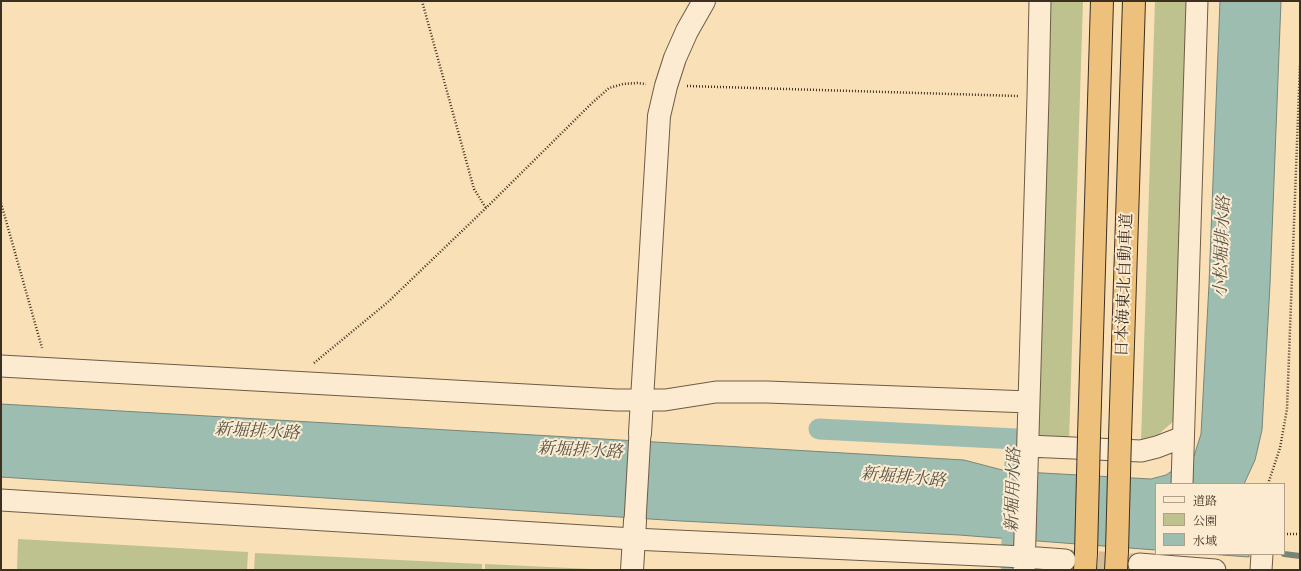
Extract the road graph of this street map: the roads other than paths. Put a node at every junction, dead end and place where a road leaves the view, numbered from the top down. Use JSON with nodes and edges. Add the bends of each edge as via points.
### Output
{"nodes":[{"id":1,"x":704,"y":1,"type":"edge"},
{"id":2,"x":1040,"y":1,"type":"edge"},
{"id":3,"x":1102,"y":1,"type":"edge"},
{"id":4,"x":1134,"y":1,"type":"edge"},
{"id":5,"x":1197,"y":1,"type":"edge"},
{"id":6,"x":1,"y":366,"type":"edge"},
{"id":7,"x":643,"y":400,"type":"junction"},
{"id":8,"x":1029,"y":402,"type":"junction"},
{"id":9,"x":640,"y":433,"type":"joint"},
{"id":10,"x":1183,"y":442,"type":"junction"},
{"id":11,"x":1027,"y":452,"type":"junction"},
{"id":12,"x":1182,"y":483,"type":"edge"},
{"id":13,"x":1,"y":500,"type":"edge"},
{"id":14,"x":634,"y":530,"type":"junction"},
{"id":15,"x":1024,"y":558,"type":"edge"},
{"id":16,"x":1065,"y":560,"type":"tunnel mouth"},
{"id":17,"x":1117,"y":561,"type":"edge"},
{"id":18,"x":1085,"y":562,"type":"edge"},
{"id":19,"x":1180,"y":563,"type":"edge"},
{"id":20,"x":1139,"y":564,"type":"tunnel mouth"},
{"id":21,"x":632,"y":570,"type":"edge"},
{"id":22,"x":1215,"y":570,"type":"edge"}],
"edges":[{"from":1,"to":7,"type":"street","via":[[687,30],[675,58],[659,116]]},
{"from":2,"to":8,"type":"street"},
{"from":3,"to":18,"type":"highway","name":"日本海東北自動車道","bridge":true},
{"from":4,"to":17,"type":"highway","name":"日本海東北自動車道","bridge":true},
{"from":5,"to":10,"type":"street"},
{"from":6,"to":7,"type":"street"},
{"from":7,"to":8,"type":"street","via":[[665,400],[716,392],[767,392]]},
{"from":7,"to":9,"type":"street"},
{"from":8,"to":11,"type":"street"},
{"from":9,"to":14,"type":"street"},
{"from":10,"to":11,"type":"street","via":[[1141,451]]},
{"from":10,"to":12,"type":"street"},
{"from":11,"to":15,"type":"street"},
{"from":13,"to":14,"type":"street"},
{"from":14,"to":15,"type":"street"},
{"from":14,"to":21,"type":"street"},
{"from":15,"to":16,"type":"street"},
{"from":19,"to":20,"type":"street"},
{"from":19,"to":22,"type":"street"}]}
